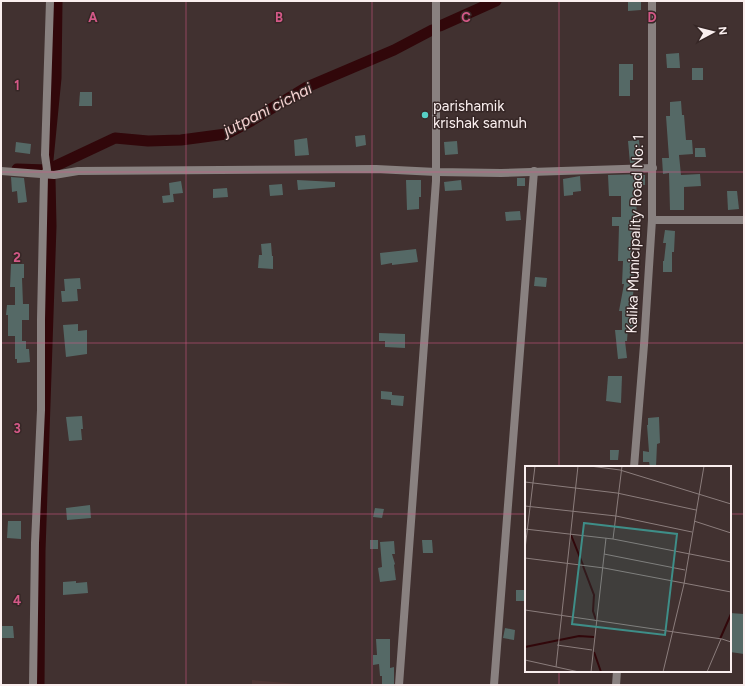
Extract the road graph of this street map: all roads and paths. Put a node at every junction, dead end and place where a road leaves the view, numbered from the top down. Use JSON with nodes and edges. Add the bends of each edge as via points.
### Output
{"nodes":[{"id":1,"x":50,"y":1,"type":"edge"},
{"id":2,"x":436,"y":1,"type":"edge"},
{"id":3,"x":652,"y":1,"type":"edge"},
{"id":4,"x":653,"y":168,"type":"junction"},
{"id":5,"x":1,"y":171,"type":"edge"},
{"id":6,"x":436,"y":172,"type":"junction"},
{"id":7,"x":534,"y":172,"type":"junction"},
{"id":8,"x":49,"y":175,"type":"junction"},
{"id":9,"x":652,"y":220,"type":"junction"},
{"id":10,"x":744,"y":220,"type":"edge"},
{"id":11,"x":634,"y":466,"type":"edge"},
{"id":12,"x":617,"y":672,"type":"edge"},
{"id":13,"x":33,"y":685,"type":"edge"},
{"id":14,"x":398,"y":685,"type":"edge"},
{"id":15,"x":494,"y":685,"type":"edge"},
{"id":16,"x":616,"y":685,"type":"edge"}],
"edges":[{"from":1,"to":8,"type":"street","via":[[45,155]]},
{"from":2,"to":6,"type":"street"},
{"from":3,"to":4,"type":"street","name":"Kalika Municipality Road No: 1"},
{"from":4,"to":7,"type":"street"},
{"from":4,"to":9,"type":"street","name":"Kalika Municipality Road No: 1"},
{"from":5,"to":8,"type":"street"},
{"from":6,"to":7,"type":"street"},
{"from":6,"to":8,"type":"street","via":[[376,169],[194,170],[78,171]]},
{"from":6,"to":14,"type":"street"},
{"from":7,"to":15,"type":"street"},
{"from":8,"to":13,"type":"street","via":[[41,320]]},
{"from":9,"to":10,"type":"street"},
{"from":9,"to":11,"type":"street","name":"Kalika Municipality Road No: 1"},
{"from":12,"to":16,"type":"street"}]}
